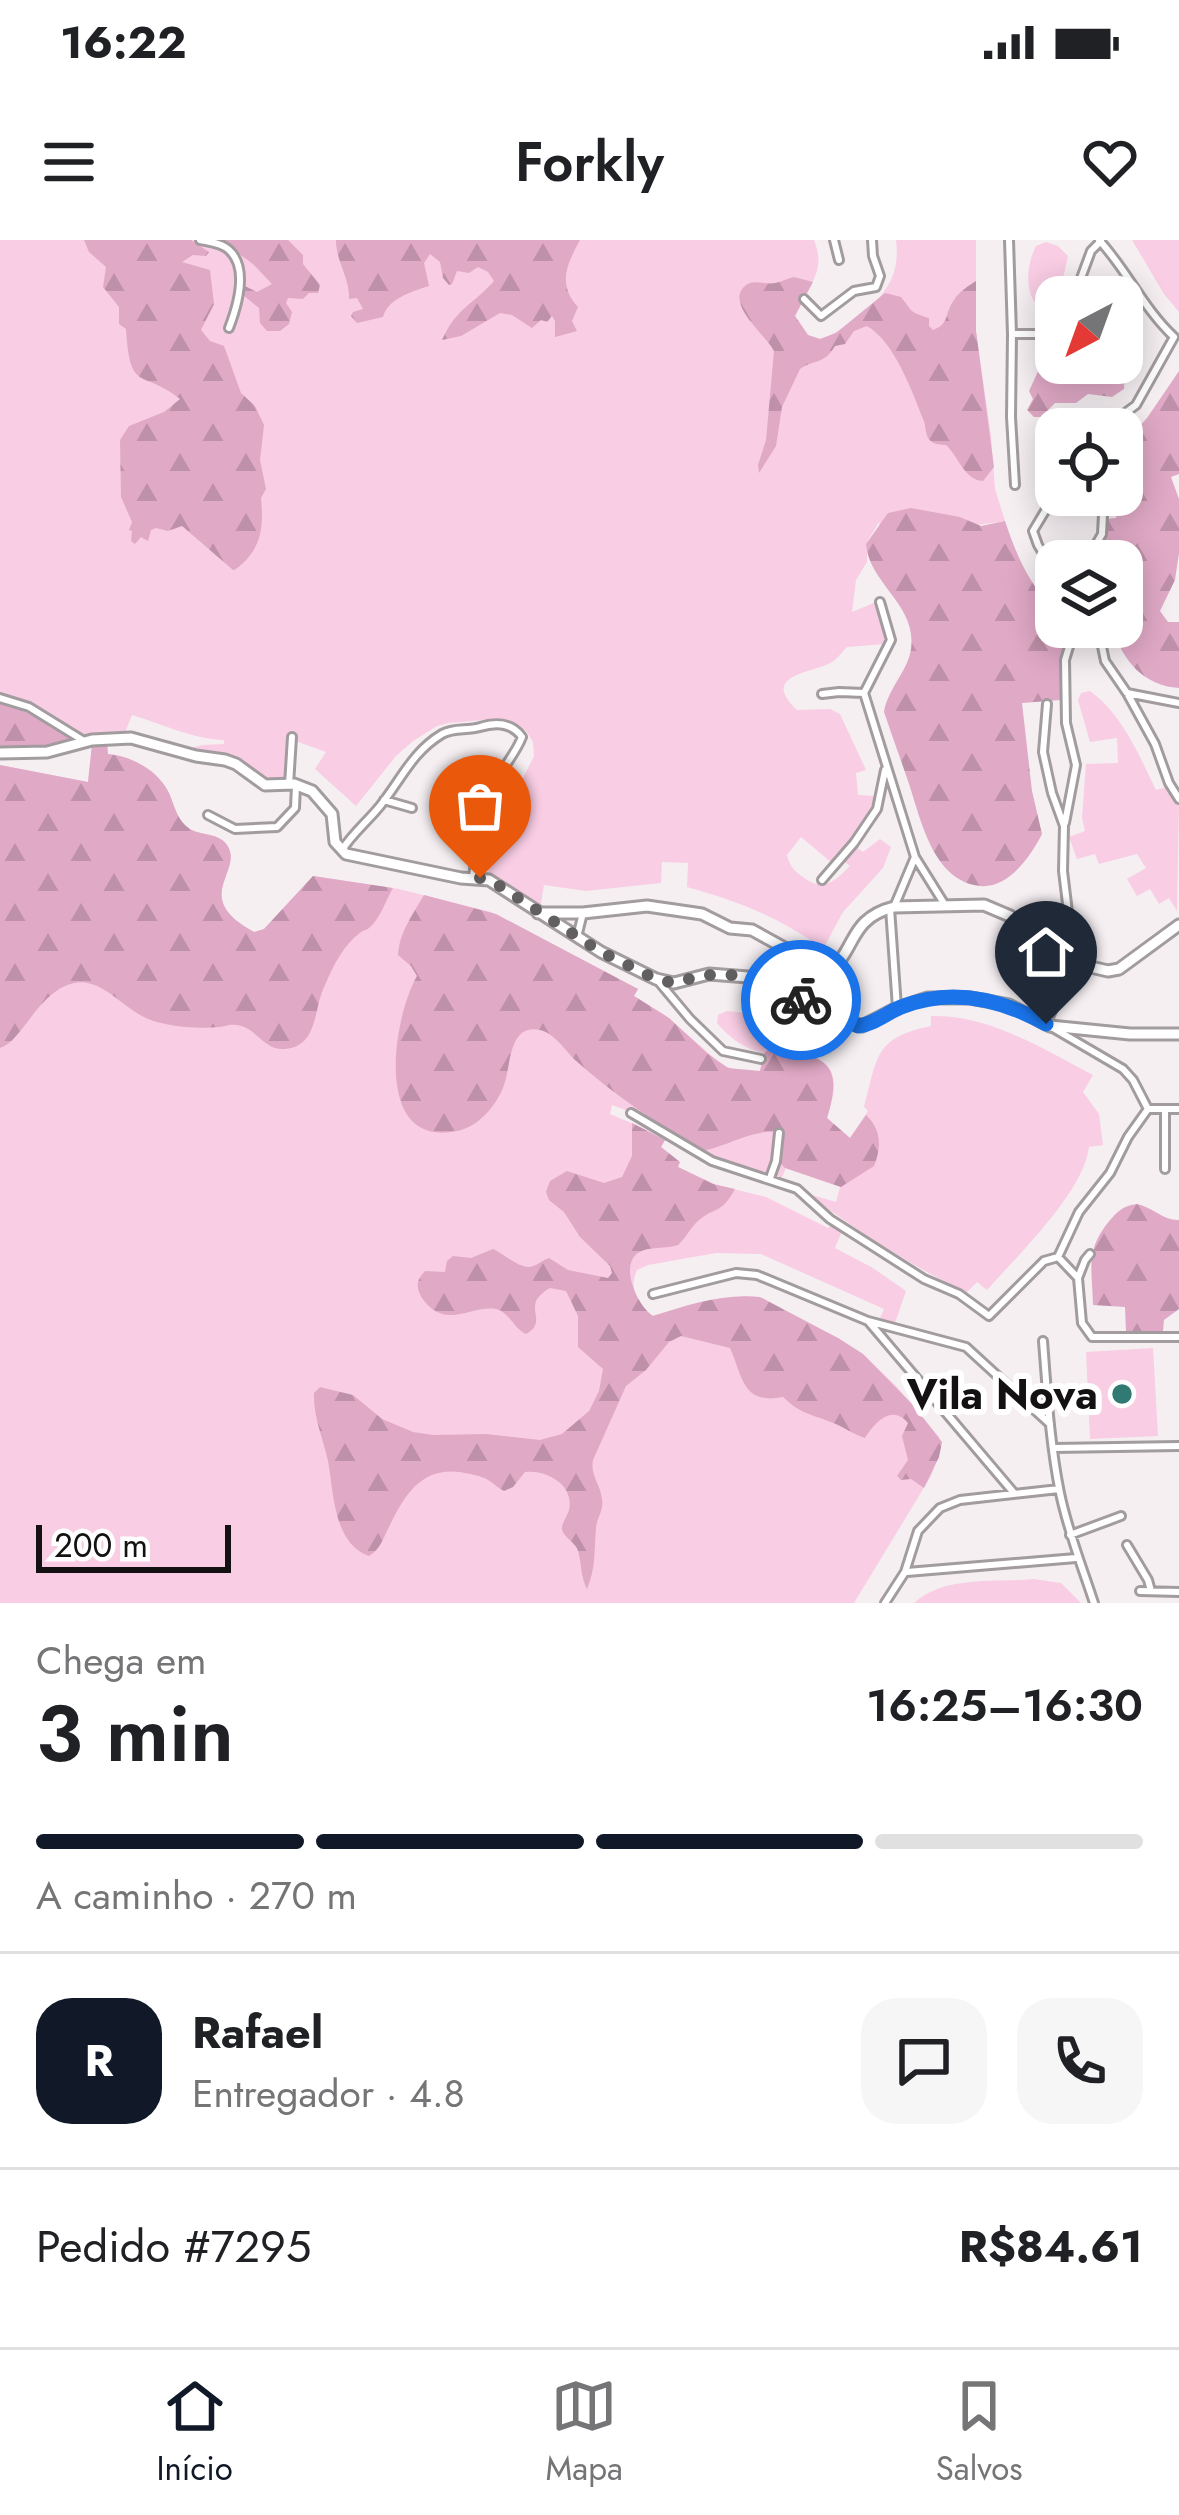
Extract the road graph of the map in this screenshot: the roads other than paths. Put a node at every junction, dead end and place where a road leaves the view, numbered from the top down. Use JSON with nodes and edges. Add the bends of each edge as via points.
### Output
{"nodes":[{"id":1,"x":200,"y":240,"type":"edge"},
{"id":2,"x":834,"y":240,"type":"edge"},
{"id":3,"x":872,"y":240,"type":"edge"},
{"id":4,"x":1009,"y":240,"type":"edge"},
{"id":5,"x":1100,"y":241,"type":"edge"},
{"id":6,"x":839,"y":260,"type":"dead end"},
{"id":7,"x":1081,"y":276,"type":"edge"},
{"id":8,"x":804,"y":299,"type":"dead end"},
{"id":9,"x":229,"y":328,"type":"dead end"},
{"id":10,"x":1012,"y":334,"type":"junction"},
{"id":11,"x":1035,"y":334,"type":"edge"},
{"id":12,"x":1176,"y":336,"type":"edge"},
{"id":13,"x":1132,"y":408,"type":"edge"},
{"id":14,"x":1015,"y":485,"type":"dead end"},
{"id":15,"x":880,"y":602,"type":"dead end"},
{"id":16,"x":1068,"y":648,"type":"edge"},
{"id":17,"x":1102,"y":648,"type":"edge"},
{"id":18,"x":864,"y":693,"type":"junction"},
{"id":19,"x":1127,"y":693,"type":"junction"},
{"id":20,"x":822,"y":694,"type":"dead end"},
{"id":21,"x":0,"y":698,"type":"edge"},
{"id":22,"x":1179,"y":703,"type":"edge"},
{"id":23,"x":1047,"y":704,"type":"dead end"},
{"id":24,"x":292,"y":737,"type":"dead end"},
{"id":25,"x":88,"y":741,"type":"junction"},
{"id":26,"x":0,"y":753,"type":"edge"},
{"id":27,"x":886,"y":766,"type":"junction"},
{"id":28,"x":470,"y":770,"type":"dead end"},
{"id":29,"x":496,"y":783,"type":"junction"},
{"id":30,"x":293,"y":784,"type":"junction"},
{"id":31,"x":1179,"y":799,"type":"edge"},
{"id":32,"x":384,"y":800,"type":"junction"},
{"id":33,"x":412,"y":808,"type":"dead end"},
{"id":34,"x":208,"y":815,"type":"dead end"},
{"id":35,"x":1064,"y":826,"type":"junction"},
{"id":36,"x":347,"y":854,"type":"junction"},
{"id":37,"x":915,"y":857,"type":"junction"},
{"id":38,"x":472,"y":877,"type":"junction"},
{"id":39,"x":822,"y":880,"type":"dead end"},
{"id":40,"x":945,"y":904,"type":"junction"},
{"id":41,"x":892,"y":907,"type":"junction"},
{"id":42,"x":538,"y":913,"type":"junction"},
{"id":43,"x":583,"y":913,"type":"junction"},
{"id":44,"x":1179,"y":926,"type":"edge"},
{"id":45,"x":577,"y":937,"type":"junction"},
{"id":46,"x":1072,"y":964,"type":"junction"},
{"id":47,"x":656,"y":979,"type":"junction"},
{"id":48,"x":897,"y":1008,"type":"junction"},
{"id":49,"x":1048,"y":1025,"type":"junction"},
{"id":50,"x":1179,"y":1034,"type":"edge"},
{"id":51,"x":761,"y":1059,"type":"dead end"},
{"id":52,"x":1148,"y":1108,"type":"junction"},
{"id":53,"x":1165,"y":1109,"type":"junction"},
{"id":54,"x":1179,"y":1109,"type":"edge"},
{"id":55,"x":631,"y":1113,"type":"dead end"},
{"id":56,"x":779,"y":1133,"type":"dead end"},
{"id":57,"x":1165,"y":1169,"type":"dead end"},
{"id":58,"x":770,"y":1178,"type":"junction"},
{"id":59,"x":1090,"y":1254,"type":"dead end"},
{"id":60,"x":1058,"y":1257,"type":"junction"},
{"id":61,"x":1078,"y":1278,"type":"junction"},
{"id":62,"x":653,"y":1294,"type":"dead end"},
{"id":63,"x":868,"y":1321,"type":"junction"},
{"id":64,"x":1179,"y":1337,"type":"edge"},
{"id":65,"x":1043,"y":1341,"type":"dead end"},
{"id":66,"x":1050,"y":1424,"type":"junction"},
{"id":67,"x":1179,"y":1446,"type":"edge"},
{"id":68,"x":1054,"y":1448,"type":"junction"},
{"id":69,"x":1059,"y":1489,"type":"junction"},
{"id":70,"x":1014,"y":1493,"type":"junction"},
{"id":71,"x":1121,"y":1516,"type":"dead end"},
{"id":72,"x":1070,"y":1535,"type":"junction"},
{"id":73,"x":1127,"y":1545,"type":"dead end"},
{"id":74,"x":1076,"y":1558,"type":"junction"},
{"id":75,"x":905,"y":1572,"type":"junction"},
{"id":76,"x":1141,"y":1591,"type":"dead end"},
{"id":77,"x":1150,"y":1591,"type":"junction"},
{"id":78,"x":1179,"y":1592,"type":"edge"},
{"id":79,"x":884,"y":1603,"type":"edge"},
{"id":80,"x":1094,"y":1603,"type":"edge"}],
"edges":[{"from":1,"to":9,"type":"street","via":[[225,247],[236,262],[239,293]]},
{"from":2,"to":6,"type":"street"},
{"from":3,"to":8,"type":"street","via":[[879,284],[823,315]]},
{"from":4,"to":10,"type":"street"},
{"from":5,"to":7,"type":"street"},
{"from":5,"to":12,"type":"street"},
{"from":10,"to":11,"type":"street"},
{"from":10,"to":14,"type":"street"},
{"from":12,"to":13,"type":"street"},
{"from":15,"to":18,"type":"street","via":[[891,640]]},
{"from":16,"to":35,"type":"street","via":[[1066,722],[1076,765]]},
{"from":17,"to":19,"type":"street"},
{"from":18,"to":20,"type":"street"},
{"from":18,"to":27,"type":"street"},
{"from":19,"to":22,"type":"street"},
{"from":19,"to":31,"type":"street"},
{"from":21,"to":25,"type":"street"},
{"from":23,"to":35,"type":"street","via":[[1043,752]]},
{"from":24,"to":30,"type":"street"},
{"from":25,"to":26,"type":"street"},
{"from":25,"to":30,"type":"street","via":[[134,739],[230,761],[268,787]]},
{"from":27,"to":37,"type":"street"},
{"from":27,"to":39,"type":"street","via":[[877,809]]},
{"from":28,"to":29,"type":"street"},
{"from":29,"to":32,"type":"street","via":[[522,736],[492,723],[448,731],[422,748]]},
{"from":29,"to":38,"type":"street"},
{"from":30,"to":34,"type":"street","via":[[293,811],[277,827],[231,828]]},
{"from":30,"to":36,"type":"street","via":[[328,807],[334,842]]},
{"from":32,"to":33,"type":"street"},
{"from":32,"to":36,"type":"street","via":[[352,834]]},
{"from":35,"to":46,"type":"street"},
{"from":36,"to":38,"type":"street"},
{"from":37,"to":40,"type":"street"},
{"from":37,"to":41,"type":"street"},
{"from":38,"to":42,"type":"street","via":[[492,881]]},
{"from":40,"to":41,"type":"street"},
{"from":40,"to":46,"type":"street","via":[[1000,911]]},
{"from":41,"to":43,"type":"street","via":[[862,923],[828,971],[752,930],[701,914],[647,906]]},
{"from":41,"to":48,"type":"street"},
{"from":42,"to":43,"type":"street"},
{"from":42,"to":45,"type":"street"},
{"from":43,"to":45,"type":"street"},
{"from":44,"to":46,"type":"street","via":[[1119,969]]},
{"from":45,"to":47,"type":"street"},
{"from":46,"to":49,"type":"street"},
{"from":47,"to":48,"type":"street","via":[[748,977],[858,1026]]},
{"from":47,"to":51,"type":"street","via":[[725,1052]]},
{"from":48,"to":49,"type":"street","via":[[970,998],[1009,1005]]},
{"from":49,"to":50,"type":"street"},
{"from":49,"to":52,"type":"street","via":[[1123,1069]]},
{"from":52,"to":53,"type":"street"},
{"from":52,"to":60,"type":"street"},
{"from":53,"to":54,"type":"street"},
{"from":53,"to":57,"type":"street"},
{"from":55,"to":58,"type":"street","via":[[721,1165]]},
{"from":56,"to":58,"type":"street"},
{"from":58,"to":60,"type":"street","via":[[987,1316]]},
{"from":59,"to":61,"type":"street"},
{"from":60,"to":61,"type":"street"},
{"from":61,"to":64,"type":"street","via":[[1082,1323],[1092,1337]]},
{"from":62,"to":63,"type":"street","via":[[746,1272]]},
{"from":63,"to":66,"type":"street","via":[[966,1348]]},
{"from":63,"to":70,"type":"street"},
{"from":65,"to":66,"type":"street"},
{"from":66,"to":68,"type":"street"},
{"from":67,"to":68,"type":"street"},
{"from":68,"to":69,"type":"street"},
{"from":69,"to":70,"type":"street"},
{"from":69,"to":72,"type":"street"},
{"from":70,"to":75,"type":"street","via":[[960,1500],[933,1513],[916,1534]]},
{"from":71,"to":72,"type":"street"},
{"from":72,"to":74,"type":"street"},
{"from":73,"to":77,"type":"street"},
{"from":74,"to":75,"type":"street"},
{"from":74,"to":80,"type":"street"},
{"from":75,"to":79,"type":"street"},
{"from":76,"to":77,"type":"street"},
{"from":77,"to":78,"type":"street"}]}
